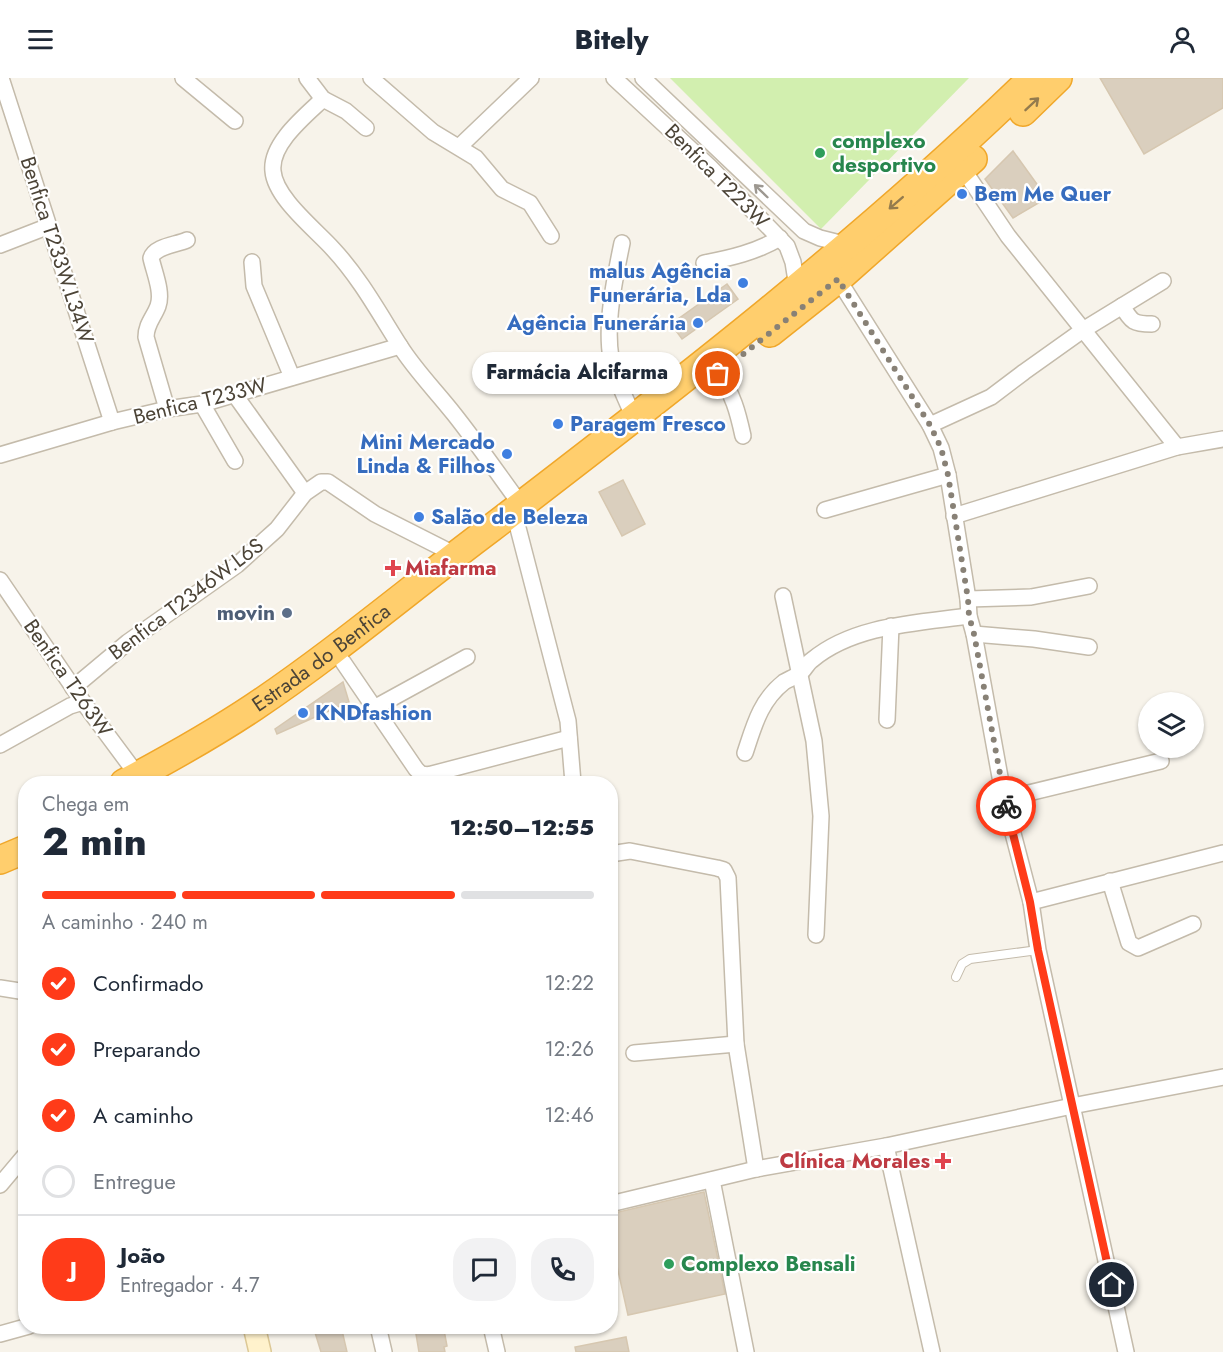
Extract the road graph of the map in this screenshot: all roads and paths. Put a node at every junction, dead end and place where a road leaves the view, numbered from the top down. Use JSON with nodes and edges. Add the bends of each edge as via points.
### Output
{"nodes":[{"id":1,"x":1,"y":78,"type":"edge"},
{"id":2,"x":183,"y":78,"type":"edge"},
{"id":3,"x":307,"y":78,"type":"edge"},
{"id":4,"x":371,"y":78,"type":"edge"},
{"id":5,"x":531,"y":78,"type":"edge"},
{"id":6,"x":614,"y":78,"type":"edge"},
{"id":7,"x":643,"y":78,"type":"edge"},
{"id":8,"x":1032,"y":78,"type":"edge"},
{"id":9,"x":1059,"y":78,"type":"edge"},
{"id":10,"x":323,"y":99,"type":"junction"},
{"id":11,"x":236,"y":121,"type":"dead end"},
{"id":12,"x":366,"y":128,"type":"dead end"},
{"id":13,"x":459,"y":147,"type":"junction"},
{"id":14,"x":963,"y":169,"type":"junction"},
{"id":15,"x":49,"y":226,"type":"junction"},
{"id":16,"x":551,"y":236,"type":"dead end"},
{"id":17,"x":780,"y":238,"type":"junction"},
{"id":18,"x":187,"y":240,"type":"dead end"},
{"id":19,"x":622,"y":243,"type":"dead end"},
{"id":20,"x":0,"y":245,"type":"edge"},
{"id":21,"x":848,"y":245,"type":"junction"},
{"id":22,"x":252,"y":262,"type":"dead end"},
{"id":23,"x":704,"y":263,"type":"dead end"},
{"id":24,"x":838,"y":279,"type":"junction"},
{"id":25,"x":1163,"y":281,"type":"dead end"},
{"id":26,"x":797,"y":287,"type":"junction"},
{"id":27,"x":1122,"y":306,"type":"junction"},
{"id":28,"x":1152,"y":324,"type":"dead end"},
{"id":29,"x":1083,"y":330,"type":"junction"},
{"id":30,"x":400,"y":346,"type":"junction"},
{"id":31,"x":718,"y":374,"type":"junction"},
{"id":32,"x":292,"y":377,"type":"junction"},
{"id":33,"x":235,"y":395,"type":"junction"},
{"id":34,"x":202,"y":404,"type":"junction"},
{"id":35,"x":166,"y":409,"type":"junction"},
{"id":36,"x":634,"y":418,"type":"junction"},
{"id":37,"x":112,"y":422,"type":"junction"},
{"id":38,"x":930,"y":425,"type":"junction"},
{"id":39,"x":743,"y":436,"type":"dead end"},
{"id":40,"x":1223,"y":440,"type":"edge"},
{"id":41,"x":1177,"y":447,"type":"junction"},
{"id":42,"x":0,"y":455,"type":"edge"},
{"id":43,"x":235,"y":461,"type":"dead end"},
{"id":44,"x":948,"y":475,"type":"junction"},
{"id":45,"x":305,"y":493,"type":"junction"},
{"id":46,"x":825,"y":510,"type":"dead end"},
{"id":47,"x":954,"y":516,"type":"junction"},
{"id":48,"x":519,"y":517,"type":"junction"},
{"id":49,"x":456,"y":555,"type":"junction"},
{"id":50,"x":0,"y":580,"type":"edge"},
{"id":51,"x":1089,"y":586,"type":"dead end"},
{"id":52,"x":783,"y":596,"type":"dead end"},
{"id":53,"x":968,"y":599,"type":"junction"},
{"id":54,"x":969,"y":616,"type":"junction"},
{"id":55,"x":891,"y":626,"type":"junction"},
{"id":56,"x":974,"y":634,"type":"junction"},
{"id":57,"x":1089,"y":647,"type":"dead end"},
{"id":58,"x":466,"y":657,"type":"dead end"},
{"id":59,"x":342,"y":662,"type":"junction"},
{"id":60,"x":800,"y":673,"type":"junction"},
{"id":61,"x":73,"y":688,"type":"junction"},
{"id":62,"x":82,"y":702,"type":"junction"},
{"id":63,"x":374,"y":708,"type":"junction"},
{"id":64,"x":888,"y":720,"type":"dead end"},
{"id":65,"x":569,"y":738,"type":"junction"},
{"id":66,"x":0,"y":745,"type":"edge"},
{"id":67,"x":745,"y":753,"type":"dead end"},
{"id":68,"x":1161,"y":761,"type":"dead end"},
{"id":69,"x":136,"y":776,"type":"edge"},
{"id":70,"x":148,"y":776,"type":"edge"},
{"id":71,"x":152,"y":776,"type":"edge"},
{"id":72,"x":572,"y":776,"type":"edge"},
{"id":73,"x":1004,"y":799,"type":"junction"},
{"id":74,"x":18,"y":836,"type":"edge"},
{"id":75,"x":0,"y":844,"type":"edge"},
{"id":76,"x":18,"y":852,"type":"edge"},
{"id":77,"x":618,"y":853,"type":"edge"},
{"id":78,"x":1223,"y":853,"type":"edge"},
{"id":79,"x":0,"y":860,"type":"edge"},
{"id":80,"x":1110,"y":881,"type":"junction"},
{"id":81,"x":1030,"y":902,"type":"junction"},
{"id":82,"x":1193,"y":924,"type":"dead end"},
{"id":83,"x":816,"y":935,"type":"dead end"},
{"id":84,"x":1038,"y":950,"type":"junction"},
{"id":85,"x":956,"y":976,"type":"dead end"},
{"id":86,"x":0,"y":988,"type":"edge"},
{"id":87,"x":18,"y":991,"type":"edge"},
{"id":88,"x":736,"y":1044,"type":"junction"},
{"id":89,"x":634,"y":1053,"type":"dead end"},
{"id":90,"x":1223,"y":1077,"type":"edge"},
{"id":91,"x":1072,"y":1106,"type":"junction"},
{"id":92,"x":886,"y":1146,"type":"junction"},
{"id":93,"x":18,"y":1164,"type":"edge"},
{"id":94,"x":756,"y":1169,"type":"junction"},
{"id":95,"x":712,"y":1180,"type":"junction"},
{"id":96,"x":0,"y":1185,"type":"edge"},
{"id":97,"x":618,"y":1202,"type":"edge"},
{"id":98,"x":18,"y":1329,"type":"edge"},
{"id":99,"x":0,"y":1334,"type":"edge"},
{"id":100,"x":256,"y":1334,"type":"edge"},
{"id":101,"x":380,"y":1334,"type":"edge"},
{"id":102,"x":493,"y":1334,"type":"edge"},
{"id":103,"x":260,"y":1352,"type":"edge"},
{"id":104,"x":384,"y":1352,"type":"edge"},
{"id":105,"x":496,"y":1352,"type":"edge"},
{"id":106,"x":746,"y":1352,"type":"edge"},
{"id":107,"x":932,"y":1352,"type":"edge"},
{"id":108,"x":1126,"y":1352,"type":"edge"}],
"edges":[{"from":1,"to":15,"type":"street","name":"Benfica T233W.L34W"},
{"from":2,"to":11,"type":"street"},
{"from":3,"to":10,"type":"street"},
{"from":4,"to":13,"type":"street","via":[[433,132]]},
{"from":5,"to":13,"type":"street"},
{"from":6,"to":17,"type":"street","name":"Benfica T223W"},
{"from":21,"to":7,"type":"street","one_way":true,"via":[[804,231]]},
{"from":8,"to":21,"type":"highway","name":"Estrada do Benfica","one_way":true,"via":[[969,140]]},
{"from":14,"to":9,"type":"highway","name":"Estrada do Benfica","one_way":true},
{"from":10,"to":12,"type":"street"},
{"from":10,"to":30,"type":"street","via":[[277,149],[273,173],[288,202],[360,282]]},
{"from":13,"to":16,"type":"street","via":[[476,158],[502,189],[530,203]]},
{"from":14,"to":24,"type":"highway","name":"Estrada do Benfica"},
{"from":14,"to":29,"type":"street","via":[[1008,236]]},
{"from":15,"to":20,"type":"street"},
{"from":15,"to":37,"type":"street","name":"Benfica T233W.L34W"},
{"from":17,"to":23,"type":"street","via":[[746,254]]},
{"from":17,"to":26,"type":"street","name":"Benfica T223W","via":[[791,254]]},
{"from":18,"to":35,"type":"street","via":[[158,250],[151,258],[160,295],[147,337]]},
{"from":19,"to":36,"type":"street","via":[[609,339],[611,360]]},
{"from":21,"to":26,"type":"highway","name":"Estrada do Benfica"},
{"from":22,"to":32,"type":"street","via":[[254,286]]},
{"from":24,"to":31,"type":"highway","name":"Estrada do Benfica"},
{"from":24,"to":38,"type":"street"},
{"from":25,"to":27,"type":"street"},
{"from":26,"to":36,"type":"highway","name":"Estrada do Benfica"},
{"from":27,"to":28,"type":"street","via":[[1130,320]]},
{"from":27,"to":29,"type":"street"},
{"from":29,"to":38,"type":"street","via":[[991,397]]},
{"from":29,"to":41,"type":"street"},
{"from":30,"to":32,"type":"street","name":"Benfica T233W"},
{"from":30,"to":48,"type":"street","via":[[459,421]]},
{"from":31,"to":39,"type":"street","via":[[737,408]]},
{"from":31,"to":48,"type":"highway","name":"Estrada do Benfica"},
{"from":32,"to":33,"type":"street","name":"Benfica T233W"},
{"from":33,"to":34,"type":"street","name":"Benfica T233W"},
{"from":33,"to":45,"type":"street"},
{"from":34,"to":35,"type":"street","name":"Benfica T233W"},
{"from":34,"to":43,"type":"street"},
{"from":35,"to":37,"type":"street","name":"Benfica T233W"},
{"from":36,"to":48,"type":"highway","name":"Estrada do Benfica"},
{"from":37,"to":42,"type":"street","name":"Benfica T233W"},
{"from":38,"to":44,"type":"street"},
{"from":40,"to":41,"type":"street"},
{"from":41,"to":47,"type":"street"},
{"from":44,"to":46,"type":"street"},
{"from":44,"to":47,"type":"street"},
{"from":45,"to":49,"type":"street","name":"Benfica T2346W.L6S","via":[[321,482],[328,482],[375,514]]},
{"from":45,"to":61,"type":"street","name":"Benfica T2346W.L6S","via":[[277,529],[237,565],[128,642]]},
{"from":47,"to":53,"type":"street"},
{"from":48,"to":49,"type":"highway","name":"Estrada do Benfica"},
{"from":48,"to":59,"type":"highway","name":"Estrada do Benfica"},
{"from":48,"to":65,"type":"street"},
{"from":49,"to":70,"type":"highway","name":"Estrada do Benfica","via":[[255,706]]},
{"from":50,"to":61,"type":"street","name":"Benfica T263W"},
{"from":51,"to":53,"type":"street","via":[[1030,597]]},
{"from":52,"to":60,"type":"street"},
{"from":53,"to":54,"type":"street"},
{"from":54,"to":55,"type":"street"},
{"from":54,"to":56,"type":"street"},
{"from":55,"to":60,"type":"street","via":[[854,636],[811,660]]},
{"from":55,"to":64,"type":"street"},
{"from":56,"to":57,"type":"street"},
{"from":56,"to":73,"type":"street"},
{"from":58,"to":63,"type":"street"},
{"from":59,"to":63,"type":"street"},
{"from":59,"to":71,"type":"highway","name":"Estrada do Benfica","via":[[218,748]]},
{"from":60,"to":67,"type":"street","via":[[769,696],[757,715]]},
{"from":60,"to":83,"type":"street","via":[[814,741],[821,816]]},
{"from":61,"to":62,"type":"street","name":"Benfica T263W"},
{"from":62,"to":66,"type":"street"},
{"from":62,"to":69,"type":"street","name":"Benfica T263W"},
{"from":63,"to":65,"type":"street","via":[[421,774]]},
{"from":65,"to":72,"type":"street"},
{"from":68,"to":73,"type":"street"},
{"from":73,"to":81,"type":"street"},
{"from":74,"to":75,"type":"highway"},
{"from":76,"to":79,"type":"highway"},
{"from":77,"to":88,"type":"street","via":[[630,851],[724,870],[728,878]]},
{"from":78,"to":80,"type":"street"},
{"from":80,"to":81,"type":"street"},
{"from":80,"to":82,"type":"street","via":[[1133,947]]},
{"from":81,"to":84,"type":"street"},
{"from":84,"to":85,"type":"lane","via":[[970,959]]},
{"from":84,"to":91,"type":"street"},
{"from":86,"to":87,"type":"street"},
{"from":88,"to":89,"type":"street"},
{"from":88,"to":94,"type":"street"},
{"from":90,"to":91,"type":"street"},
{"from":91,"to":92,"type":"street"},
{"from":91,"to":108,"type":"street"},
{"from":92,"to":94,"type":"street"},
{"from":92,"to":107,"type":"street"},
{"from":93,"to":96,"type":"street"},
{"from":94,"to":95,"type":"street"},
{"from":95,"to":97,"type":"street"},
{"from":95,"to":106,"type":"street"},
{"from":98,"to":99,"type":"street"},
{"from":100,"to":103,"type":"main road"},
{"from":101,"to":104,"type":"street"},
{"from":102,"to":105,"type":"street"}]}
